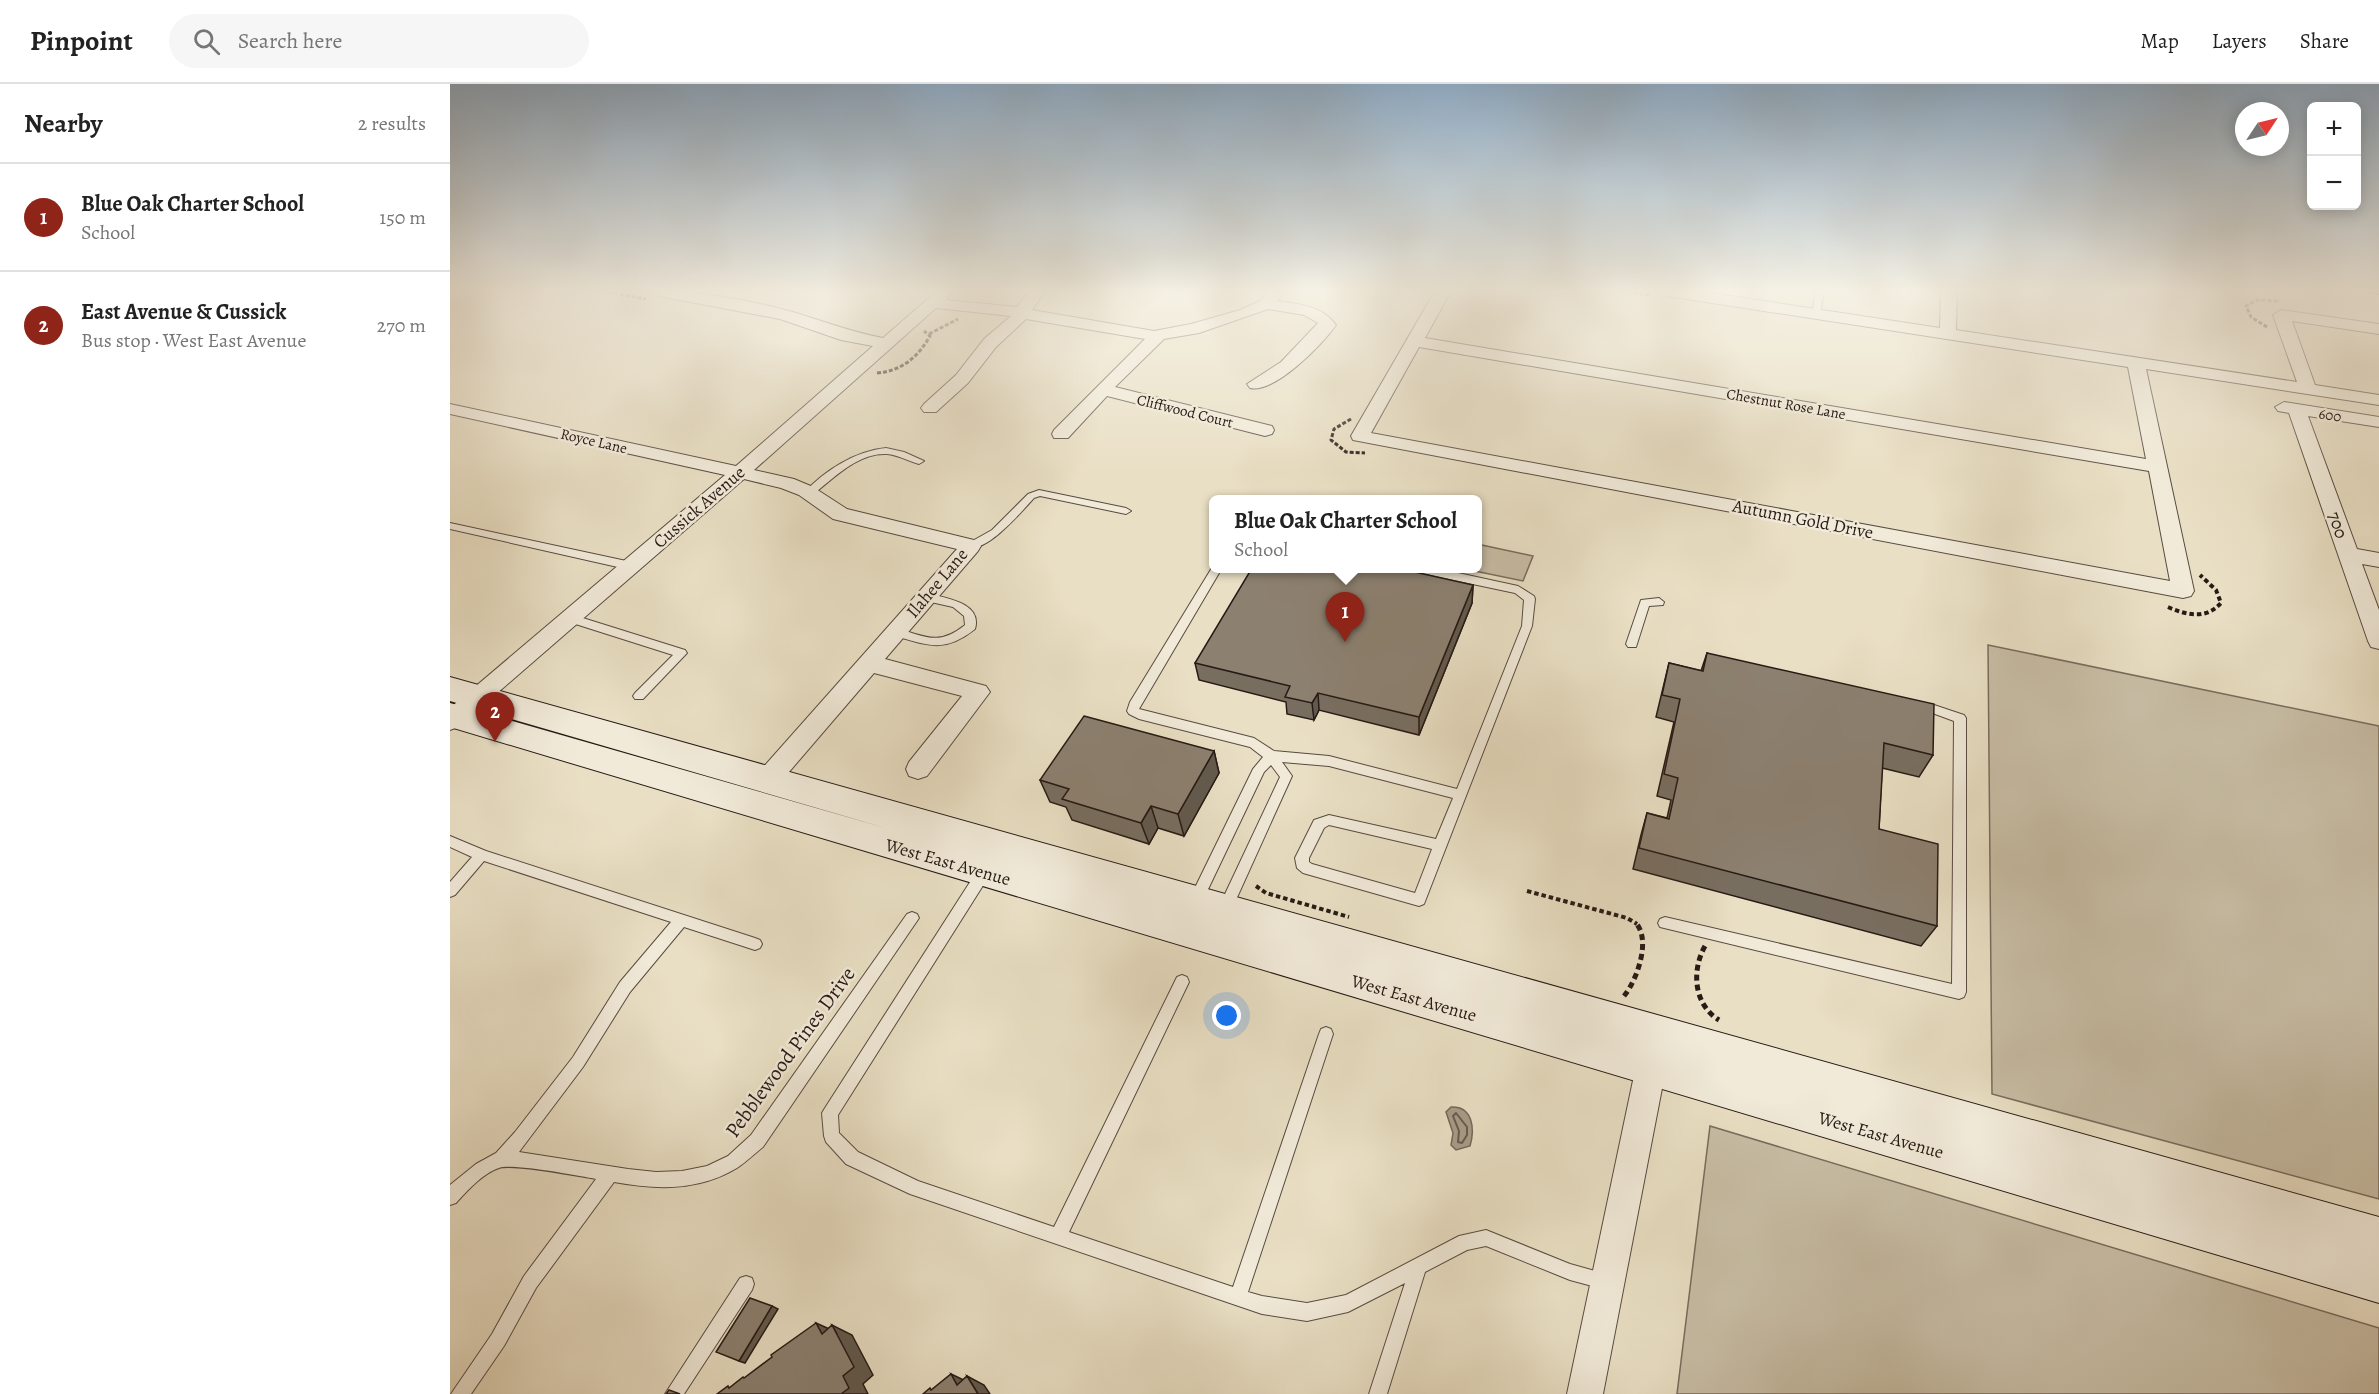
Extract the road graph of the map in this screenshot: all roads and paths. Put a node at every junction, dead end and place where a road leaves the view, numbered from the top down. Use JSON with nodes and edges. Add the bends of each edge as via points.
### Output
{"nodes":[{"id":1,"x":876,"y":352,"type":"edge"},
{"id":2,"x":920,"y":352,"type":"edge"},
{"id":3,"x":983,"y":352,"type":"edge"},
{"id":4,"x":1142,"y":352,"type":"edge"},
{"id":5,"x":1301,"y":352,"type":"edge"},
{"id":6,"x":1409,"y":352,"type":"edge"},
{"id":7,"x":1481,"y":352,"type":"edge"},
{"id":8,"x":2066,"y":352,"type":"edge"},
{"id":9,"x":2295,"y":352,"type":"edge"},
{"id":10,"x":2136,"y":363,"type":"junction"},
{"id":11,"x":873,"y":373,"type":"dead end"},
{"id":12,"x":1256,"y":384,"type":"dead end"},
{"id":13,"x":2308,"y":389,"type":"junction"},
{"id":14,"x":1105,"y":390,"type":"junction"},
{"id":15,"x":2379,"y":400,"type":"edge"},
{"id":16,"x":930,"y":408,"type":"dead end"},
{"id":17,"x":2289,"y":408,"type":"joint"},
{"id":18,"x":450,"y":409,"type":"edge"},
{"id":19,"x":1357,"y":414,"type":"dead end"},
{"id":20,"x":2379,"y":422,"type":"edge"},
{"id":21,"x":1265,"y":430,"type":"dead end"},
{"id":22,"x":1061,"y":434,"type":"dead end"},
{"id":23,"x":1372,"y":452,"type":"dead end"},
{"id":24,"x":919,"y":461,"type":"dead end"},
{"id":25,"x":2158,"y":467,"type":"junction"},
{"id":26,"x":738,"y":474,"type":"junction"},
{"id":27,"x":809,"y":493,"type":"junction"},
{"id":28,"x":1126,"y":511,"type":"dead end"},
{"id":29,"x":450,"y":526,"type":"edge"},
{"id":30,"x":971,"y":546,"type":"junction"},
{"id":31,"x":2348,"y":554,"type":"junction"},
{"id":32,"x":2379,"y":560,"type":"edge"},
{"id":33,"x":630,"y":566,"type":"junction"},
{"id":34,"x":2197,"y":571,"type":"dead end"},
{"id":35,"x":1214,"y":573,"type":"edge"},
{"id":36,"x":1439,"y":573,"type":"edge"},
{"id":37,"x":926,"y":597,"type":"junction"},
{"id":38,"x":1659,"y":602,"type":"dead end"},
{"id":39,"x":2167,"y":606,"type":"dead end"},
{"id":40,"x":570,"y":618,"type":"junction"},
{"id":41,"x":896,"y":632,"type":"junction"},
{"id":42,"x":2379,"y":641,"type":"edge"},
{"id":43,"x":1632,"y":644,"type":"dead end"},
{"id":44,"x":868,"y":663,"type":"junction"},
{"id":45,"x":639,"y":696,"type":"dead end"},
{"id":46,"x":456,"y":708,"type":"edge"},
{"id":47,"x":1931,"y":708,"type":"edge"},
{"id":48,"x":1271,"y":756,"type":"junction"},
{"id":49,"x":918,"y":769,"type":"dead end"},
{"id":50,"x":768,"y":779,"type":"junction"},
{"id":51,"x":1461,"y":795,"type":"junction"},
{"id":52,"x":450,"y":841,"type":"edge"},
{"id":53,"x":1441,"y":846,"type":"junction"},
{"id":54,"x":482,"y":855,"type":"junction"},
{"id":55,"x":984,"y":872,"type":"junction"},
{"id":56,"x":1256,"y":886,"type":"dead end"},
{"id":57,"x":450,"y":891,"type":"edge"},
{"id":58,"x":1527,"y":891,"type":"dead end"},
{"id":59,"x":912,"y":918,"type":"dead end"},
{"id":60,"x":1205,"y":918,"type":"junction"},
{"id":61,"x":1352,"y":918,"type":"dead end"},
{"id":62,"x":681,"y":920,"type":"junction"},
{"id":63,"x":1665,"y":923,"type":"dead end"},
{"id":64,"x":755,"y":944,"type":"dead end"},
{"id":65,"x":1182,"y":982,"type":"dead end"},
{"id":66,"x":1615,"y":1000,"type":"dead end"},
{"id":67,"x":1326,"y":1034,"type":"dead end"},
{"id":68,"x":1654,"y":1051,"type":"junction"},
{"id":69,"x":501,"y":1159,"type":"junction"},
{"id":70,"x":611,"y":1173,"type":"junction"},
{"id":71,"x":450,"y":1197,"type":"edge"},
{"id":72,"x":1059,"y":1236,"type":"junction"},
{"id":73,"x":2379,"y":1240,"type":"edge"},
{"id":74,"x":1418,"y":1267,"type":"junction"},
{"id":75,"x":2379,"y":1280,"type":"edge"},
{"id":76,"x":1607,"y":1282,"type":"junction"},
{"id":77,"x":746,"y":1284,"type":"dead end"},
{"id":78,"x":1238,"y":1297,"type":"junction"},
{"id":79,"x":460,"y":1394,"type":"edge"},
{"id":80,"x":674,"y":1394,"type":"edge"},
{"id":81,"x":1378,"y":1394,"type":"edge"},
{"id":82,"x":1585,"y":1394,"type":"edge"}],
"edges":[{"from":1,"to":26,"type":"street","name":"Cussick Avenue"},
{"from":2,"to":11,"type":"path","via":[[891,371]]},
{"from":3,"to":16,"type":"street","via":[[962,379]]},
{"from":4,"to":14,"type":"street"},
{"from":5,"to":12,"type":"street","via":[[1287,366]]},
{"from":6,"to":25,"type":"street","name":"Autumn Gold Drive","via":[[1360,436],[2182,591]]},
{"from":7,"to":25,"type":"street","name":"Chestnut Rose Lane"},
{"from":8,"to":10,"type":"street"},
{"from":9,"to":13,"type":"street"},
{"from":10,"to":13,"type":"street"},
{"from":10,"to":25,"type":"street","name":"Autumn Gold Drive"},
{"from":13,"to":15,"type":"street"},
{"from":14,"to":21,"type":"street","name":"Cliffwood Court"},
{"from":14,"to":22,"type":"street"},
{"from":17,"to":20,"type":"street","name":"600"},
{"from":17,"to":31,"type":"street","name":"700"},
{"from":18,"to":26,"type":"street","name":"Royce Lane"},
{"from":19,"to":23,"type":"path","via":[[1337,426],[1331,440],[1346,452]]},
{"from":24,"to":27,"type":"lane","via":[[880,449],[861,454]]},
{"from":26,"to":27,"type":"street","name":"Ilahee Lane","via":[[787,483]]},
{"from":26,"to":33,"type":"street","name":"Cussick Avenue"},
{"from":27,"to":30,"type":"street","name":"Ilahee Lane","via":[[840,514]]},
{"from":28,"to":30,"type":"lane","via":[[1039,493],[1031,495],[996,532]]},
{"from":29,"to":33,"type":"lane"},
{"from":30,"to":37,"type":"street","name":"Ilahee Lane"},
{"from":31,"to":32,"type":"street"},
{"from":31,"to":42,"type":"street","name":"700"},
{"from":33,"to":40,"type":"street","name":"Cussick Avenue"},
{"from":34,"to":39,"type":"path","via":[[2218,594],[2221,603],[2216,609],[2196,615]]},
{"from":35,"to":48,"type":"lane","via":[[1133,711],[1254,742]]},
{"from":36,"to":51,"type":"lane","via":[[1518,590],[1530,599],[1527,626]]},
{"from":37,"to":41,"type":"street","name":"Ilahee Lane"},
{"from":37,"to":41,"type":"lane","via":[[956,604],[969,614],[971,626],[956,639],[938,644]]},
{"from":38,"to":43,"type":"lane","via":[[1646,603]]},
{"from":40,"to":45,"type":"lane","via":[[681,653]]},
{"from":40,"to":46,"type":"street","name":"Cussick Avenue"},
{"from":41,"to":44,"type":"street","name":"Ilahee Lane"},
{"from":44,"to":49,"type":"street","via":[[978,692]]},
{"from":44,"to":50,"type":"street","name":"Ilahee Lane"},
{"from":46,"to":50,"type":"main road","name":"West East Avenue"},
{"from":46,"to":55,"type":"main road","name":"West East Avenue"},
{"from":47,"to":63,"type":"lane","via":[[1960,718],[1959,992]]},
{"from":48,"to":51,"type":"lane","via":[[1329,761]]},
{"from":48,"to":60,"type":"lane","via":[[1259,769]]},
{"from":48,"to":60,"type":"lane","via":[[1286,776]]},
{"from":50,"to":60,"type":"main road","name":"West East Avenue"},
{"from":51,"to":53,"type":"lane"},
{"from":52,"to":54,"type":"lane"},
{"from":53,"to":53,"type":"lane","via":[[1419,900],[1308,869],[1302,864],[1319,824],[1329,820]]},
{"from":54,"to":57,"type":"lane"},
{"from":54,"to":62,"type":"lane"},
{"from":55,"to":60,"type":"main road","name":"West East Avenue"},
{"from":55,"to":72,"type":"lane","via":[[830,1113],[832,1136],[852,1158],[916,1188]]},
{"from":56,"to":61,"type":"path","via":[[1266,893]]},
{"from":58,"to":66,"type":"path","via":[[1638,924],[1642,939],[1634,984],[1627,994]]},
{"from":59,"to":70,"type":"lane","name":"Pebblewood Pines Drive","via":[[743,1156],[724,1169],[683,1180],[661,1181]]},
{"from":60,"to":68,"type":"main road","name":"West East Avenue"},
{"from":62,"to":64,"type":"lane"},
{"from":62,"to":69,"type":"lane","via":[[626,987],[578,1062]]},
{"from":65,"to":72,"type":"lane"},
{"from":67,"to":78,"type":"lane"},
{"from":68,"to":73,"type":"main road","name":"West East Avenue"},
{"from":68,"to":75,"type":"main road","name":"West East Avenue"},
{"from":68,"to":76,"type":"street"},
{"from":69,"to":70,"type":"lane","name":"Pebblewood Pines Drive"},
{"from":69,"to":71,"type":"lane"},
{"from":70,"to":79,"type":"lane","via":[[535,1273],[498,1340]]},
{"from":72,"to":78,"type":"lane"},
{"from":74,"to":76,"type":"lane","via":[[1465,1242],[1485,1238],[1570,1272]]},
{"from":74,"to":78,"type":"lane","via":[[1347,1304],[1307,1312]]},
{"from":74,"to":81,"type":"lane"},
{"from":76,"to":82,"type":"street"},
{"from":77,"to":80,"type":"lane"}]}
